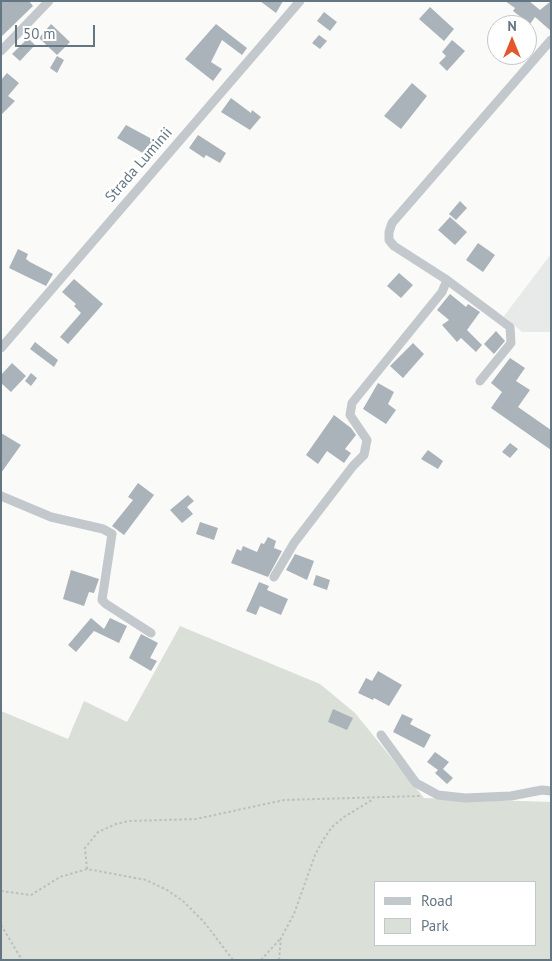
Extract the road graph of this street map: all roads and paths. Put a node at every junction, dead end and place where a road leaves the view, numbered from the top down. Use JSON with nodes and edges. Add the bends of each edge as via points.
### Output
{"nodes":[{"id":1,"x":49,"y":1,"type":"edge"},
{"id":2,"x":300,"y":1,"type":"edge"},
{"id":3,"x":551,"y":40,"type":"edge"},
{"id":4,"x":1,"y":51,"type":"edge"},
{"id":5,"x":447,"y":280,"type":"junction"},
{"id":6,"x":1,"y":348,"type":"edge"},
{"id":7,"x":480,"y":381,"type":"dead end"},
{"id":8,"x":1,"y":496,"type":"edge"},
{"id":9,"x":274,"y":577,"type":"dead end"},
{"id":10,"x":151,"y":633,"type":"dead end"},
{"id":11,"x":381,"y":735,"type":"dead end"},
{"id":12,"x":551,"y":791,"type":"edge"},
{"id":13,"x":420,"y":796,"type":"dead end"},
{"id":14,"x":374,"y":799,"type":"junction"},
{"id":15,"x":86,"y":869,"type":"junction"},
{"id":16,"x":1,"y":891,"type":"edge"},
{"id":17,"x":1,"y":925,"type":"edge"},
{"id":18,"x":281,"y":938,"type":"junction"},
{"id":19,"x":22,"y":960,"type":"edge"},
{"id":20,"x":232,"y":960,"type":"edge"},
{"id":21,"x":261,"y":960,"type":"edge"},
{"id":22,"x":279,"y":960,"type":"edge"}],
"edges":[{"from":1,"to":4,"type":"street"},
{"from":2,"to":6,"type":"street","name":"Strada Luminii"},
{"from":3,"to":5,"type":"street","via":[[392,224],[389,232],[394,246]]},
{"from":5,"to":7,"type":"street","via":[[510,328],[511,342]]},
{"from":5,"to":9,"type":"street","via":[[442,292],[352,404],[350,415],[367,440],[364,454],[294,543]]},
{"from":8,"to":10,"type":"street","via":[[51,517],[104,529],[112,534],[102,600]]},
{"from":11,"to":12,"type":"street","via":[[416,783],[438,795],[465,798]]},
{"from":13,"to":14,"type":"path"},
{"from":14,"to":15,"type":"path","via":[[284,800],[196,819],[116,824],[98,832],[85,848]]},
{"from":14,"to":18,"type":"path","via":[[344,817],[323,840]]},
{"from":15,"to":16,"type":"path","via":[[60,877],[31,895]]},
{"from":15,"to":20,"type":"path","via":[[146,880],[167,890],[204,922]]},
{"from":17,"to":19,"type":"path"},
{"from":18,"to":21,"type":"path"},
{"from":18,"to":22,"type":"path"}]}
